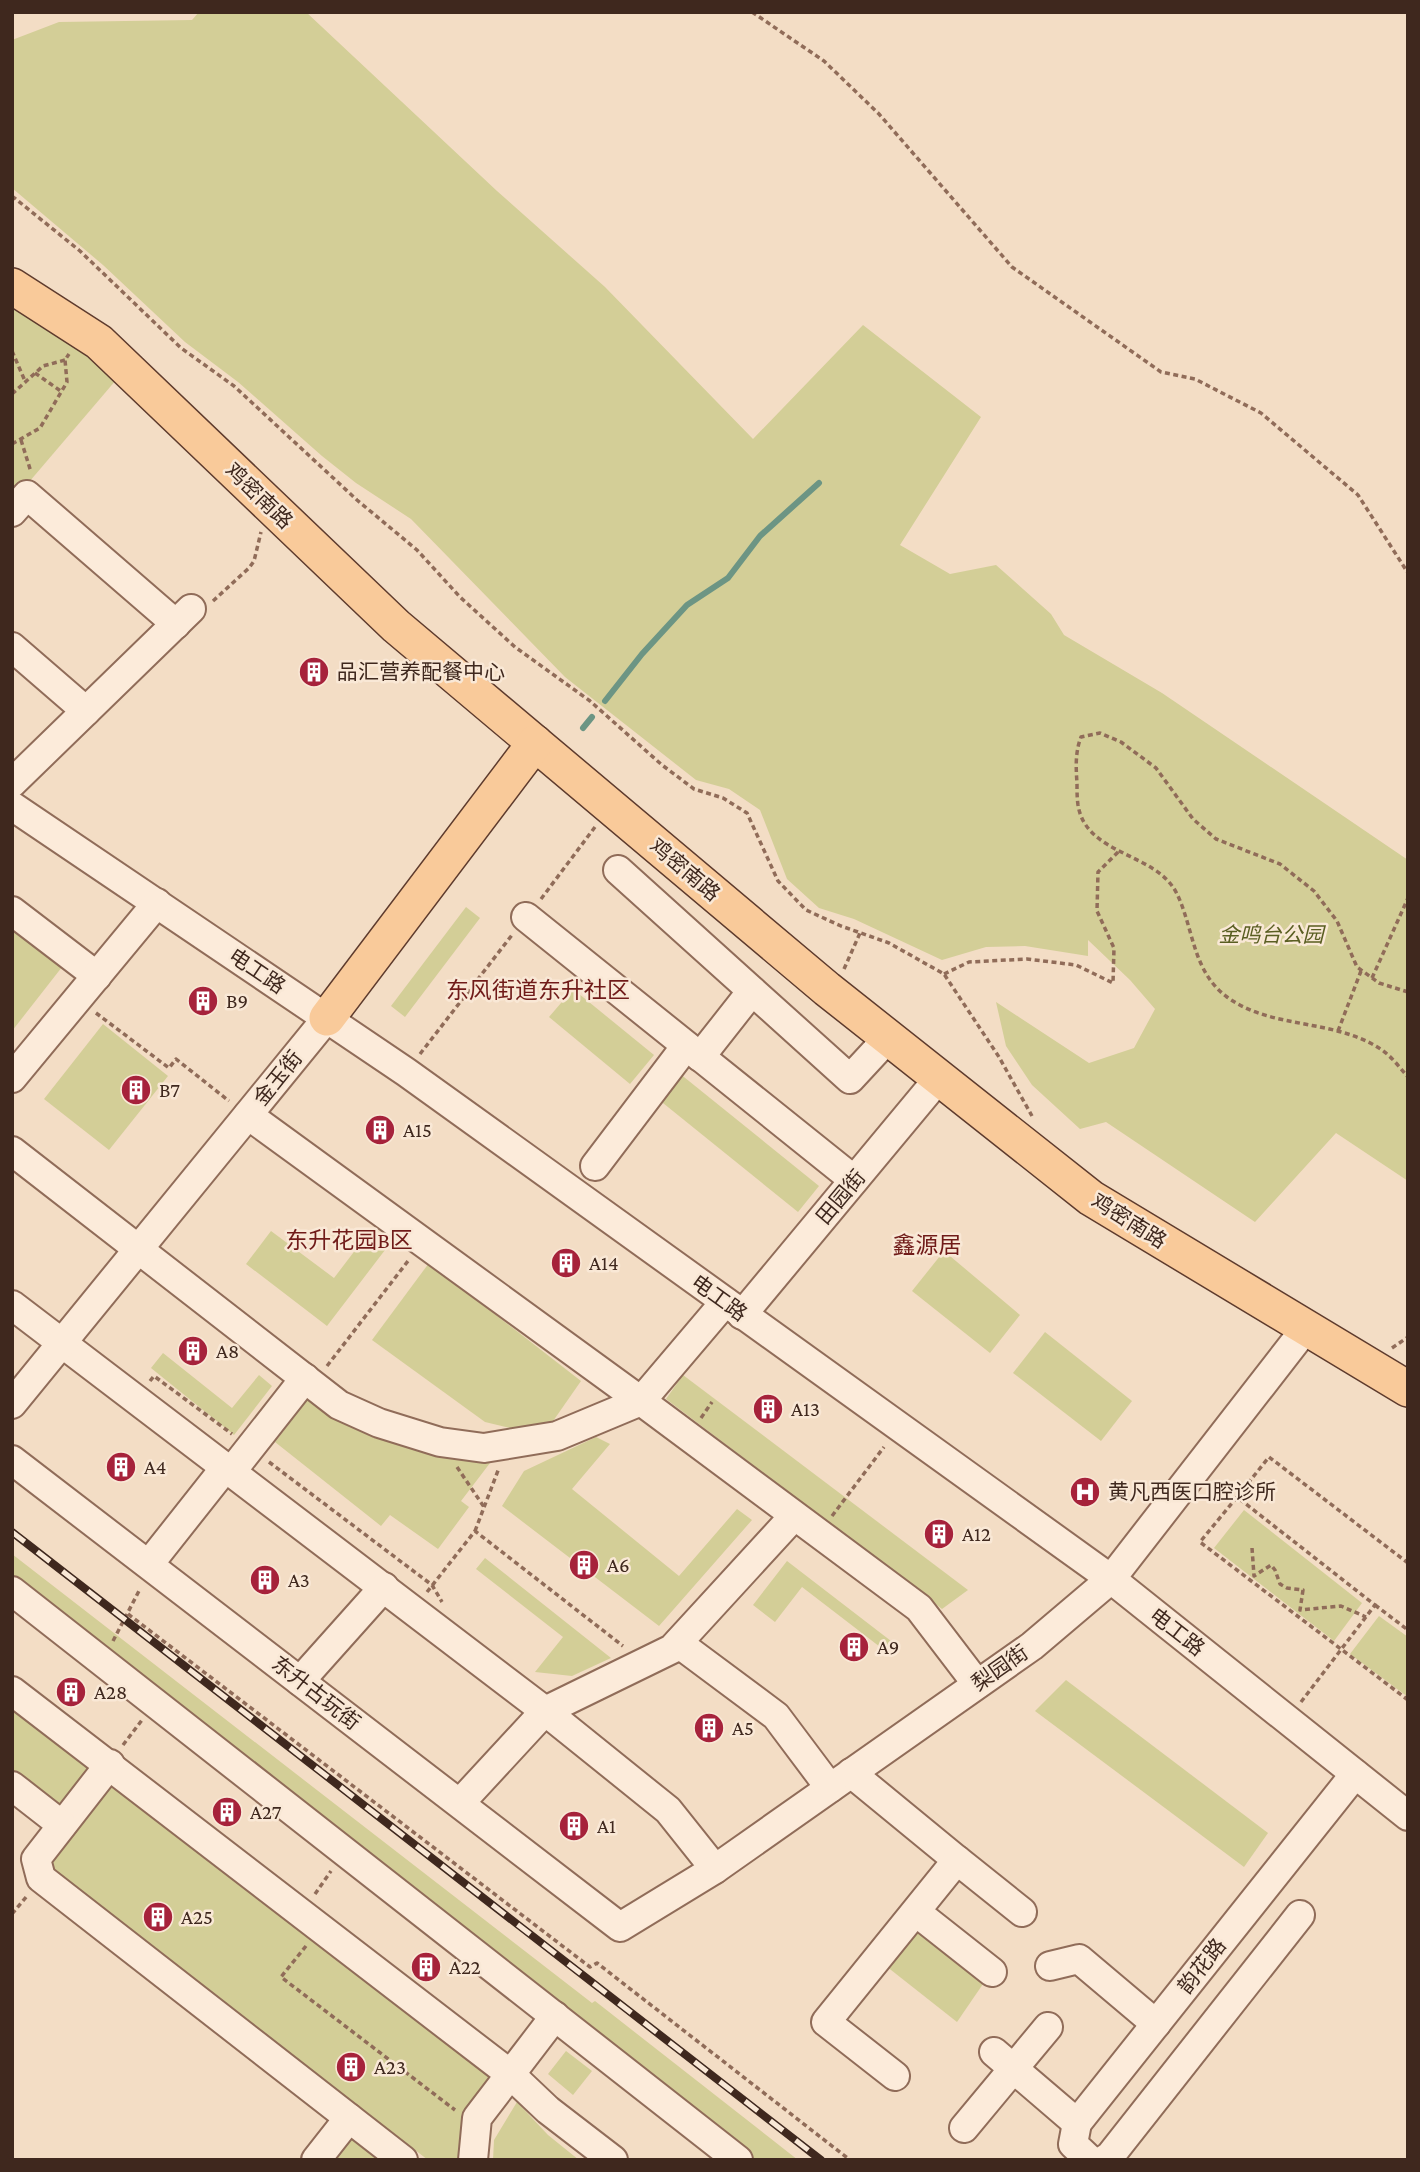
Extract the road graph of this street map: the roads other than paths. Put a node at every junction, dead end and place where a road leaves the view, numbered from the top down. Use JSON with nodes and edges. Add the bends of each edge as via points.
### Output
{"nodes":[{"id":1,"x":12,"y":286,"type":"edge"},
{"id":2,"x":20,"y":504,"type":"edge"},
{"id":3,"x":12,"y":647,"type":"edge"},
{"id":4,"x":86,"y":711,"type":"junction"},
{"id":5,"x":534,"y":743,"type":"junction"},
{"id":6,"x":12,"y":783,"type":"edge"},
{"id":7,"x":12,"y":806,"type":"edge"},
{"id":8,"x":618,"y":870,"type":"dead end"},
{"id":9,"x":157,"y":903,"type":"junction"},
{"id":10,"x":12,"y":911,"type":"edge"},
{"id":11,"x":526,"y":918,"type":"road end"},
{"id":12,"x":97,"y":976,"type":"junction"},
{"id":13,"x":752,"y":991,"type":"junction"},
{"id":14,"x":327,"y":1018,"type":"junction"},
{"id":15,"x":888,"y":1038,"type":"junction"},
{"id":16,"x":693,"y":1051,"type":"junction"},
{"id":17,"x":12,"y":1078,"type":"edge"},
{"id":18,"x":939,"y":1078,"type":"junction"},
{"id":19,"x":248,"y":1115,"type":"junction"},
{"id":20,"x":12,"y":1151,"type":"edge"},
{"id":21,"x":595,"y":1166,"type":"dead end"},
{"id":22,"x":854,"y":1180,"type":"junction"},
{"id":23,"x":138,"y":1250,"type":"junction"},
{"id":24,"x":12,"y":1305,"type":"edge"},
{"id":25,"x":734,"y":1309,"type":"junction"},
{"id":26,"x":1306,"y":1328,"type":"junction"},
{"id":27,"x":62,"y":1343,"type":"junction"},
{"id":28,"x":314,"y":1374,"type":"junction"},
{"id":29,"x":1408,"y":1389,"type":"edge"},
{"id":30,"x":641,"y":1401,"type":"junction"},
{"id":31,"x":12,"y":1404,"type":"edge"},
{"id":32,"x":12,"y":1460,"type":"edge"},
{"id":33,"x":228,"y":1470,"type":"junction"},
{"id":34,"x":794,"y":1516,"type":"junction"},
{"id":35,"x":149,"y":1564,"type":"junction"},
{"id":36,"x":1111,"y":1579,"type":"junction"},
{"id":37,"x":384,"y":1587,"type":"junction"},
{"id":38,"x":12,"y":1591,"type":"edge"},
{"id":39,"x":678,"y":1643,"type":"junction"},
{"id":40,"x":300,"y":1681,"type":"junction"},
{"id":41,"x":977,"y":1685,"type":"junction"},
{"id":42,"x":12,"y":1691,"type":"edge"},
{"id":43,"x":545,"y":1711,"type":"junction"},
{"id":44,"x":110,"y":1763,"type":"junction"},
{"id":45,"x":1355,"y":1773,"type":"junction"},
{"id":46,"x":840,"y":1781,"type":"junction"},
{"id":47,"x":12,"y":1786,"type":"edge"},
{"id":48,"x":460,"y":1803,"type":"junction"},
{"id":49,"x":1408,"y":1816,"type":"edge"},
{"id":50,"x":62,"y":1825,"type":"junction"},
{"id":51,"x":957,"y":1860,"type":"junction"},
{"id":52,"x":715,"y":1869,"type":"junction"},
{"id":53,"x":916,"y":1912,"type":"junction"},
{"id":54,"x":1022,"y":1912,"type":"dead end"},
{"id":55,"x":1300,"y":1915,"type":"dead end"},
{"id":56,"x":620,"y":1927,"type":"joint"},
{"id":57,"x":1233,"y":1927,"type":"junction"},
{"id":58,"x":1267,"y":1956,"type":"junction"},
{"id":59,"x":1050,"y":1966,"type":"dead end"},
{"id":60,"x":992,"y":1972,"type":"dead end"},
{"id":61,"x":1189,"y":1982,"type":"junction"},
{"id":62,"x":1225,"y":2010,"type":"junction"},
{"id":63,"x":555,"y":2016,"type":"junction"},
{"id":64,"x":1048,"y":2026,"type":"dead end"},
{"id":65,"x":1152,"y":2029,"type":"junction"},
{"id":66,"x":1003,"y":2060,"type":"junction"},
{"id":67,"x":1184,"y":2062,"type":"junction"},
{"id":68,"x":510,"y":2074,"type":"junction"},
{"id":69,"x":895,"y":2076,"type":"dead end"},
{"id":70,"x":1108,"y":2085,"type":"junction"},
{"id":71,"x":1144,"y":2113,"type":"junction"},
{"id":72,"x":349,"y":2118,"type":"junction"},
{"id":73,"x":1077,"y":2123,"type":"junction"},
{"id":74,"x":964,"y":2128,"type":"dead end"},
{"id":75,"x":316,"y":2160,"type":"edge"},
{"id":76,"x":403,"y":2160,"type":"edge"},
{"id":77,"x":473,"y":2160,"type":"edge"},
{"id":78,"x":612,"y":2160,"type":"edge"},
{"id":79,"x":738,"y":2160,"type":"edge"},
{"id":80,"x":1090,"y":2160,"type":"edge"},
{"id":81,"x":1104,"y":2160,"type":"edge"}],
"edges":[{"from":1,"to":5,"type":"main road","name":"鸡密南路","via":[[99,342],[396,626]]},
{"from":2,"to":4,"type":"street","via":[[183,616]]},
{"from":3,"to":4,"type":"street"},
{"from":4,"to":6,"type":"street"},
{"from":5,"to":14,"type":"main road","name":"金玉街"},
{"from":5,"to":15,"type":"main road","name":"鸡密南路"},
{"from":7,"to":9,"type":"street","name":"电工路"},
{"from":8,"to":13,"type":"street"},
{"from":9,"to":12,"type":"street"},
{"from":9,"to":14,"type":"street","name":"电工路"},
{"from":10,"to":12,"type":"street"},
{"from":11,"to":16,"type":"street"},
{"from":12,"to":17,"type":"street"},
{"from":13,"to":15,"type":"street","via":[[850,1079]]},
{"from":13,"to":16,"type":"street"},
{"from":14,"to":19,"type":"street","name":"金玉街"},
{"from":14,"to":25,"type":"street","name":"电工路"},
{"from":15,"to":18,"type":"main road","name":"鸡密南路"},
{"from":16,"to":21,"type":"street"},
{"from":16,"to":22,"type":"street"},
{"from":18,"to":22,"type":"street","name":"田园街"},
{"from":18,"to":26,"type":"main road","name":"鸡密南路","via":[[1091,1198]]},
{"from":19,"to":23,"type":"street","name":"金玉街"},
{"from":19,"to":30,"type":"street"},
{"from":20,"to":23,"type":"street"},
{"from":22,"to":25,"type":"street","name":"田园街"},
{"from":23,"to":27,"type":"street","name":"金玉街"},
{"from":23,"to":28,"type":"street"},
{"from":24,"to":27,"type":"street"},
{"from":25,"to":30,"type":"street","name":"田园街"},
{"from":25,"to":36,"type":"street","name":"电工路"},
{"from":26,"to":29,"type":"main road","name":"鸡密南路"},
{"from":26,"to":36,"type":"street","name":"梨园街"},
{"from":27,"to":31,"type":"street","name":"金玉街"},
{"from":27,"to":33,"type":"street"},
{"from":28,"to":30,"type":"street","via":[[340,1405],[379,1423],[440,1442],[484,1448],[557,1436]]},
{"from":28,"to":33,"type":"street"},
{"from":30,"to":34,"type":"street"},
{"from":32,"to":35,"type":"street","name":"东升古玩街"},
{"from":33,"to":35,"type":"street"},
{"from":33,"to":37,"type":"street"},
{"from":34,"to":39,"type":"street"},
{"from":34,"to":41,"type":"street","via":[[919,1608]]},
{"from":35,"to":40,"type":"street","name":"东升古玩街"},
{"from":36,"to":41,"type":"street","name":"梨园街","via":[[1032,1646]]},
{"from":36,"to":45,"type":"street","name":"电工路"},
{"from":37,"to":40,"type":"street"},
{"from":37,"to":43,"type":"street"},
{"from":38,"to":63,"type":"street"},
{"from":39,"to":43,"type":"street"},
{"from":39,"to":46,"type":"street","via":[[776,1716]]},
{"from":40,"to":48,"type":"street","name":"东升古玩街"},
{"from":41,"to":46,"type":"street","name":"梨园街"},
{"from":42,"to":44,"type":"street"},
{"from":43,"to":48,"type":"street"},
{"from":43,"to":52,"type":"street","via":[[668,1810]]},
{"from":44,"to":50,"type":"street"},
{"from":44,"to":68,"type":"street"},
{"from":45,"to":49,"type":"street","name":"电工路"},
{"from":45,"to":57,"type":"street","name":"韵花路"},
{"from":46,"to":51,"type":"street"},
{"from":46,"to":52,"type":"street","name":"梨园街"},
{"from":47,"to":50,"type":"street"},
{"from":48,"to":56,"type":"street","name":"东升古玩街"},
{"from":50,"to":72,"type":"street","via":[[36,1859],[41,1878]]},
{"from":51,"to":53,"type":"street"},
{"from":51,"to":54,"type":"street"},
{"from":52,"to":56,"type":"street","name":"梨园街"},
{"from":53,"to":60,"type":"street"},
{"from":53,"to":69,"type":"street","via":[[826,2022]]},
{"from":55,"to":58,"type":"street"},
{"from":57,"to":58,"type":"street"},
{"from":57,"to":61,"type":"street","name":"韵花路"},
{"from":58,"to":62,"type":"street"},
{"from":59,"to":65,"type":"street","via":[[1079,1959]]},
{"from":61,"to":62,"type":"street"},
{"from":61,"to":65,"type":"street","name":"韵花路"},
{"from":62,"to":67,"type":"street"},
{"from":63,"to":68,"type":"street"},
{"from":63,"to":79,"type":"street"},
{"from":64,"to":66,"type":"street"},
{"from":65,"to":67,"type":"street"},
{"from":65,"to":70,"type":"street","name":"韵花路"},
{"from":66,"to":73,"type":"street"},
{"from":66,"to":74,"type":"street"},
{"from":67,"to":71,"type":"street"},
{"from":68,"to":77,"type":"street","via":[[477,2118]]},
{"from":68,"to":78,"type":"street"},
{"from":70,"to":71,"type":"street"},
{"from":70,"to":73,"type":"street","name":"韵花路"},
{"from":71,"to":81,"type":"street"},
{"from":72,"to":75,"type":"street"},
{"from":72,"to":76,"type":"street"},
{"from":73,"to":80,"type":"street","via":[[1073,2144]]}]}
